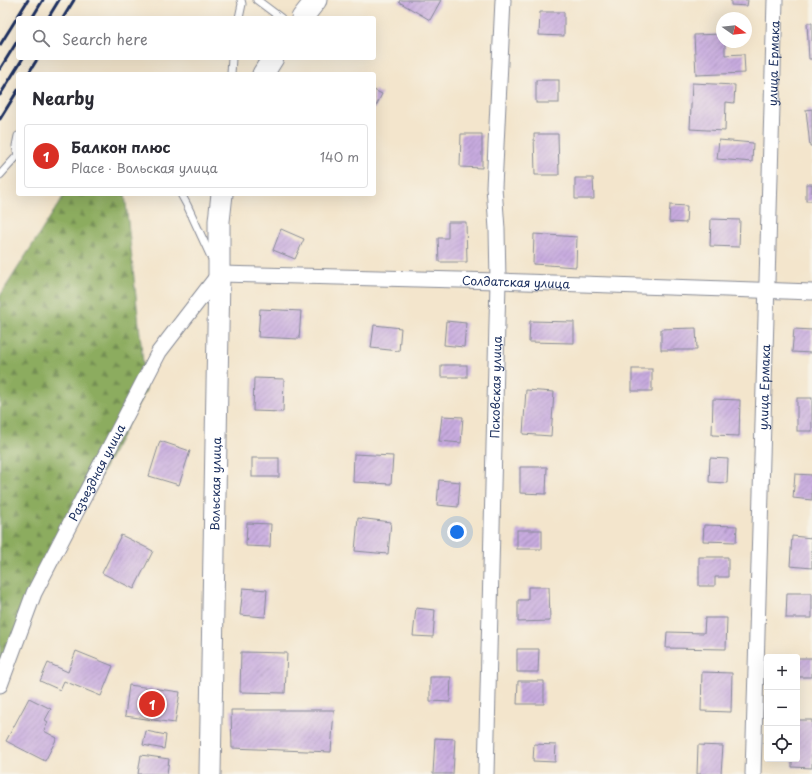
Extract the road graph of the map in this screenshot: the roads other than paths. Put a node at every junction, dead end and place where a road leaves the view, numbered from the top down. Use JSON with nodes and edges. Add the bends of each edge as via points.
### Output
{"nodes":[{"id":1,"x":241,"y":0,"type":"edge"},
{"id":2,"x":257,"y":0,"type":"edge"},
{"id":3,"x":316,"y":0,"type":"edge"},
{"id":4,"x":503,"y":0,"type":"edge"},
{"id":5,"x":775,"y":0,"type":"edge"},
{"id":6,"x":239,"y":16,"type":"edge"},
{"id":7,"x":278,"y":16,"type":"edge"},
{"id":8,"x":304,"y":16,"type":"edge"},
{"id":9,"x":232,"y":60,"type":"edge"},
{"id":10,"x":272,"y":60,"type":"edge"},
{"id":11,"x":231,"y":72,"type":"edge"},
{"id":12,"x":264,"y":72,"type":"edge"},
{"id":13,"x":16,"y":157,"type":"edge"},
{"id":14,"x":0,"y":175,"type":"edge"},
{"id":15,"x":182,"y":196,"type":"edge"},
{"id":16,"x":222,"y":196,"type":"edge"},
{"id":17,"x":219,"y":274,"type":"junction"},
{"id":18,"x":498,"y":281,"type":"junction"},
{"id":19,"x":768,"y":290,"type":"junction"},
{"id":20,"x":812,"y":292,"type":"edge"},
{"id":21,"x":0,"y":685,"type":"edge"},
{"id":22,"x":210,"y":774,"type":"edge"},
{"id":23,"x":486,"y":774,"type":"edge"},
{"id":24,"x":753,"y":774,"type":"edge"}],
"edges":[{"from":1,"to":6,"type":"lane"},
{"from":2,"to":7,"type":"lane"},
{"from":3,"to":8,"type":"street"},
{"from":4,"to":18,"type":"street","name":"Псковская улица","via":[[494,187]]},
{"from":5,"to":19,"type":"street","name":"улица Ермака"},
{"from":9,"to":11,"type":"lane"},
{"from":10,"to":12,"type":"street"},
{"from":13,"to":14,"type":"lane"},
{"from":15,"to":17,"type":"lane"},
{"from":16,"to":17,"type":"street","name":"Вольская улица"},
{"from":17,"to":18,"type":"street","name":"Солдатская улица"},
{"from":17,"to":21,"type":"street","name":"Разъездная улица","via":[[159,352],[34,594]]},
{"from":17,"to":22,"type":"street","name":"Вольская улица"},
{"from":18,"to":19,"type":"street","name":"Солдатская улица"},
{"from":18,"to":23,"type":"street","name":"Псковская улица"},
{"from":19,"to":20,"type":"street","name":"Солдатская улица"},
{"from":19,"to":24,"type":"street","name":"улица Ермака"}]}
